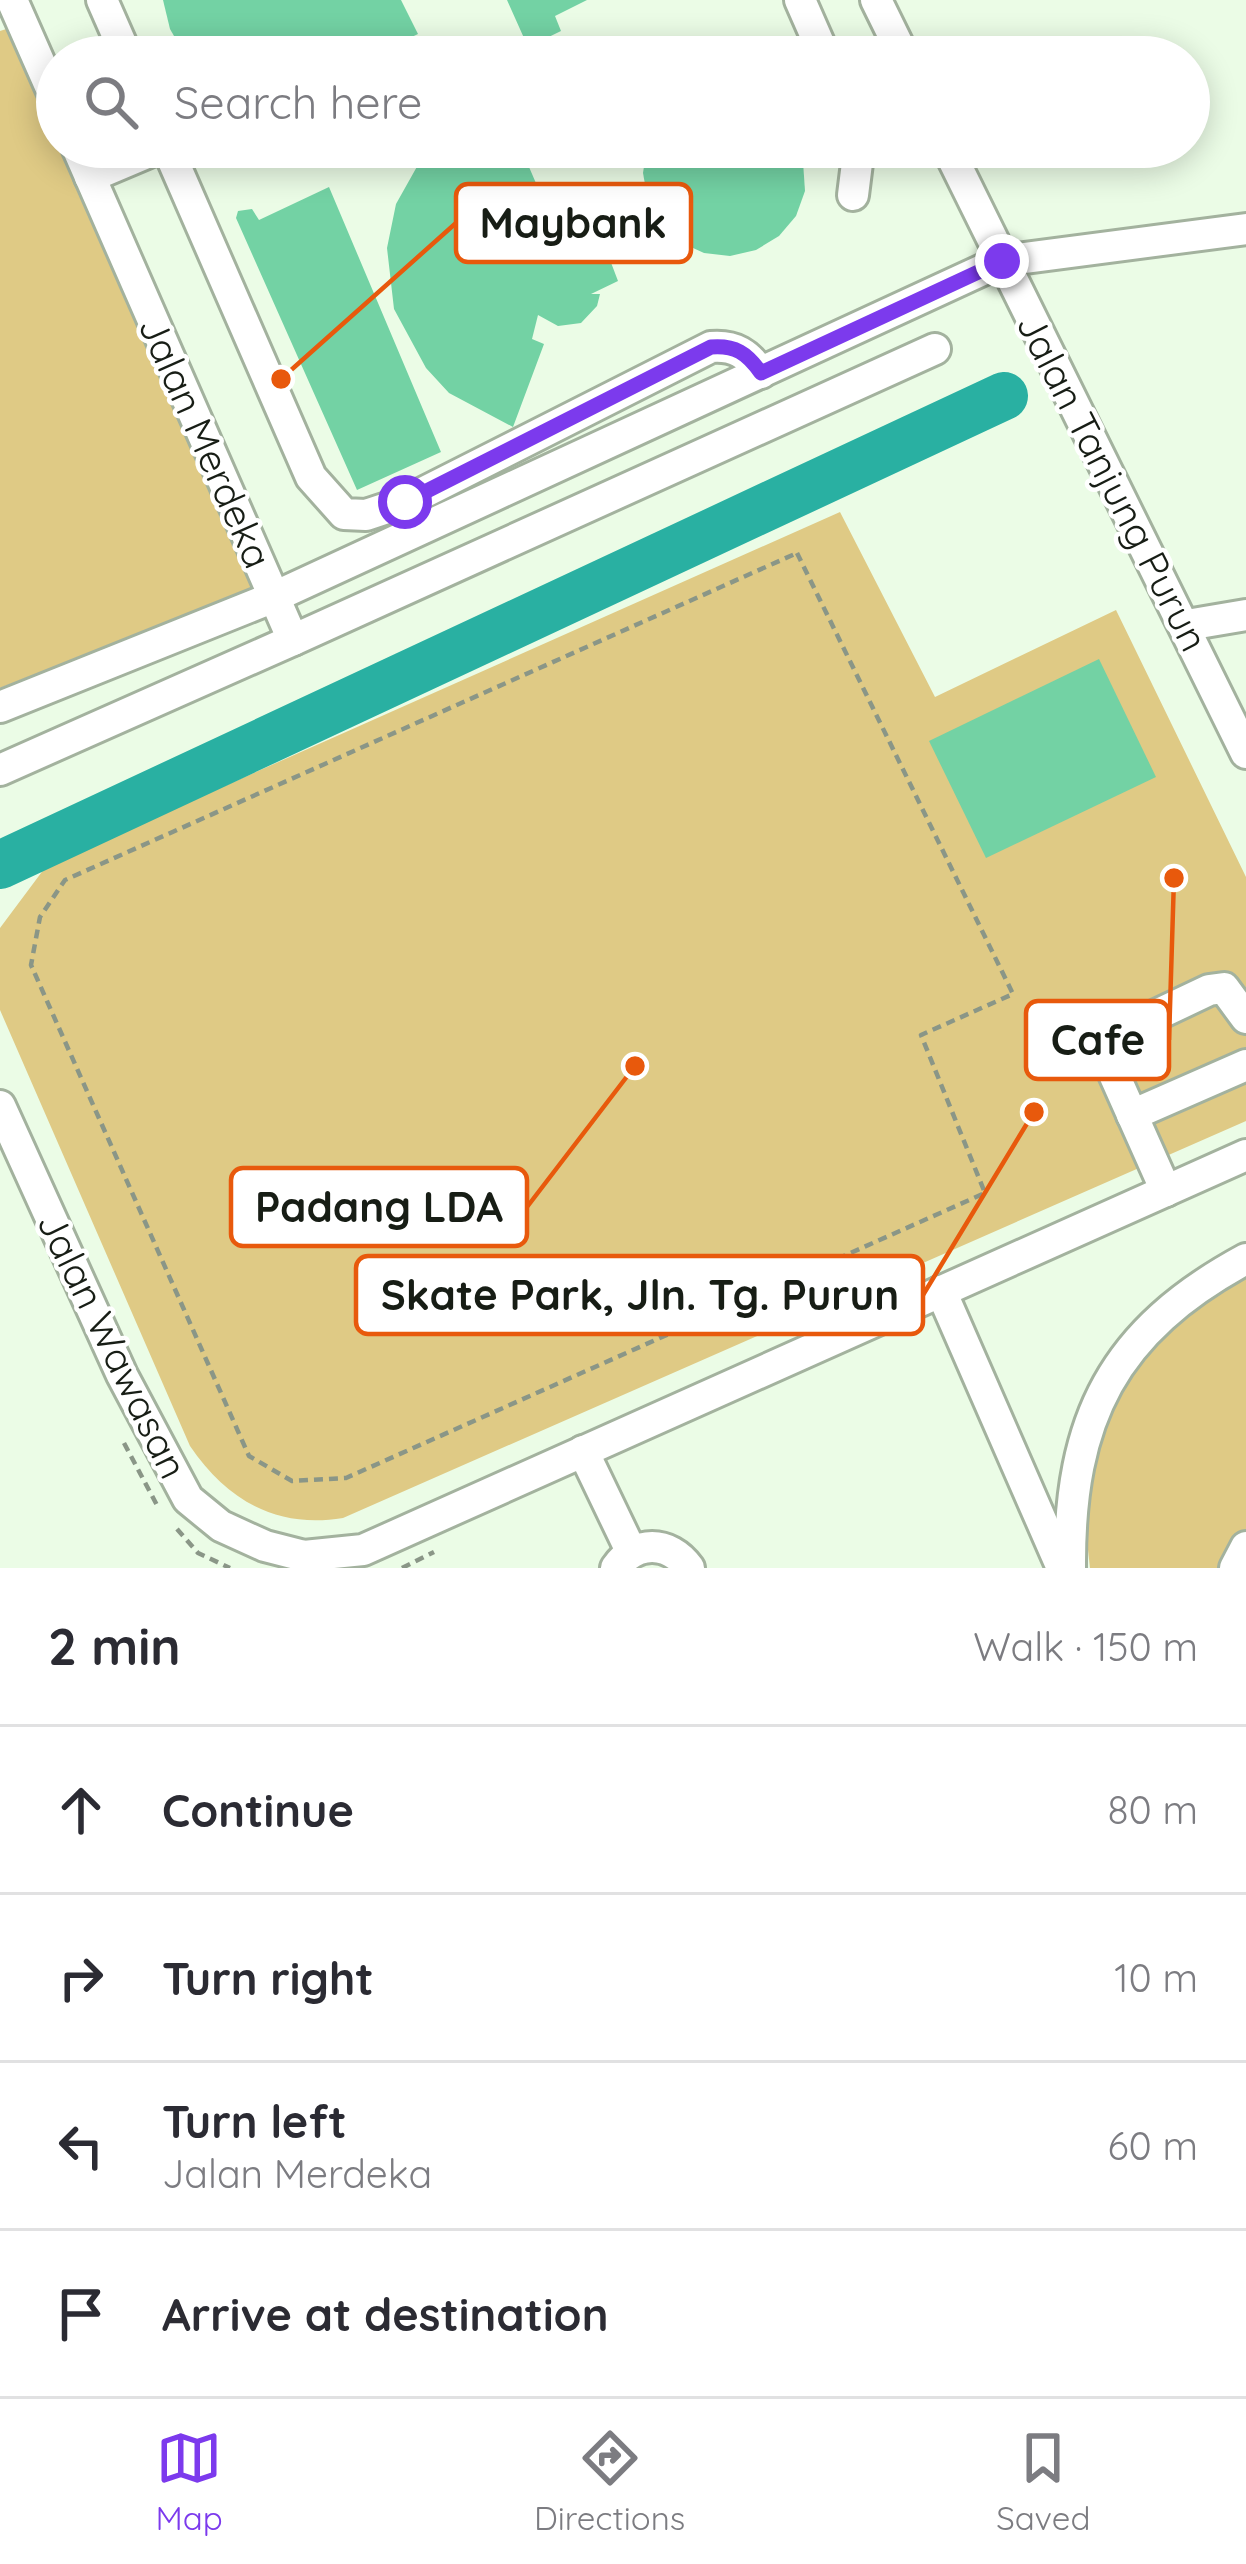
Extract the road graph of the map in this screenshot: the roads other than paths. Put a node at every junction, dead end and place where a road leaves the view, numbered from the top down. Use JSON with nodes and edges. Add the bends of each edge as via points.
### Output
{"nodes":[{"id":1,"x":102,"y":0,"type":"edge"},
{"id":2,"x":800,"y":0,"type":"edge"},
{"id":3,"x":876,"y":0,"type":"edge"},
{"id":4,"x":7,"y":1,"type":"edge"},
{"id":5,"x":118,"y":36,"type":"edge"},
{"id":6,"x":816,"y":36,"type":"edge"},
{"id":7,"x":894,"y":36,"type":"edge"},
{"id":8,"x":36,"y":60,"type":"edge"},
{"id":9,"x":86,"y":168,"type":"edge"},
{"id":10,"x":112,"y":168,"type":"edge"},
{"id":11,"x":173,"y":168,"type":"edge"},
{"id":12,"x":856,"y":168,"type":"edge"},
{"id":13,"x":957,"y":168,"type":"edge"},
{"id":14,"x":90,"y":177,"type":"junction"},
{"id":15,"x":853,"y":196,"type":"dead end"},
{"id":16,"x":1246,"y":229,"type":"edge"},
{"id":17,"x":1002,"y":261,"type":"junction"},
{"id":18,"x":935,"y":349,"type":"dead end"},
{"id":19,"x":761,"y":373,"type":"junction"},
{"id":20,"x":640,"y":385,"type":"junction"},
{"id":21,"x":659,"y":419,"type":"junction"},
{"id":22,"x":461,"y":494,"type":"junction"},
{"id":23,"x":274,"y":597,"type":"junction"},
{"id":24,"x":1246,"y":615,"type":"edge"},
{"id":25,"x":1187,"y":626,"type":"junction"},
{"id":26,"x":293,"y":640,"type":"junction"},
{"id":27,"x":0,"y":707,"type":"edge"},
{"id":28,"x":1246,"y":753,"type":"edge"},
{"id":29,"x":0,"y":770,"type":"edge"},
{"id":30,"x":1246,"y":1018,"type":"edge"},
{"id":31,"x":1246,"y":1065,"type":"edge"},
{"id":32,"x":0,"y":1106,"type":"edge"},
{"id":33,"x":1132,"y":1114,"type":"junction"},
{"id":34,"x":1246,"y":1155,"type":"edge"},
{"id":35,"x":1166,"y":1190,"type":"junction"},
{"id":36,"x":1246,"y":1259,"type":"edge"},
{"id":37,"x":941,"y":1291,"type":"junction"},
{"id":38,"x":584,"y":1451,"type":"junction"},
{"id":39,"x":1246,"y":1546,"type":"edge"},
{"id":40,"x":623,"y":1560,"type":"edge"},
{"id":41,"x":688,"y":1568,"type":"edge"},
{"id":42,"x":1066,"y":1568,"type":"edge"},
{"id":43,"x":1235,"y":1568,"type":"edge"}],
"edges":[{"from":1,"to":5,"type":"street"},
{"from":2,"to":6,"type":"street"},
{"from":3,"to":7,"type":"street"},
{"from":4,"to":8,"type":"street"},
{"from":9,"to":14,"type":"street","name":"Jalan Merdeka"},
{"from":10,"to":14,"type":"street"},
{"from":11,"to":22,"type":"street","via":[[330,504],[366,515]]},
{"from":12,"to":15,"type":"street"},
{"from":13,"to":17,"type":"street","name":"Jalan Tanjung Purun"},
{"from":14,"to":23,"type":"street","name":"Jalan Merdeka"},
{"from":16,"to":17,"type":"street","name":"Jalan Merdeka"},
{"from":17,"to":19,"type":"street","name":"Jalan Merdeka"},
{"from":17,"to":25,"type":"street","name":"Jalan Tanjung Purun"},
{"from":18,"to":26,"type":"street"},
{"from":19,"to":20,"type":"street","via":[[749,356],[711,347]]},
{"from":19,"to":21,"type":"street","name":"Jalan Merdeka"},
{"from":20,"to":21,"type":"street"},
{"from":20,"to":22,"type":"street"},
{"from":21,"to":22,"type":"street","name":"Jalan Merdeka"},
{"from":22,"to":23,"type":"street","name":"Jalan Merdeka"},
{"from":23,"to":26,"type":"street"},
{"from":23,"to":27,"type":"street"},
{"from":24,"to":25,"type":"street"},
{"from":25,"to":28,"type":"street","name":"Jalan Tanjung Purun"},
{"from":26,"to":29,"type":"street"},
{"from":30,"to":33,"type":"street","via":[[1224,988],[1209,990],[1112,1036],[1109,1064]]},
{"from":31,"to":33,"type":"street"},
{"from":32,"to":38,"type":"street","name":"Jalan Wawasan","via":[[154,1443],[188,1499],[221,1526],[304,1556],[364,1550]]},
{"from":33,"to":35,"type":"street"},
{"from":34,"to":35,"type":"street","name":"Jalan Wawasan"},
{"from":35,"to":37,"type":"street","name":"Jalan Wawasan"},
{"from":36,"to":42,"type":"street","via":[[1158,1316],[1113,1369],[1076,1462]]},
{"from":37,"to":38,"type":"street","name":"Jalan Wawasan"},
{"from":37,"to":42,"type":"street"},
{"from":38,"to":40,"type":"street"},
{"from":39,"to":43,"type":"street"},
{"from":40,"to":41,"type":"street","via":[[668,1549]]}]}
